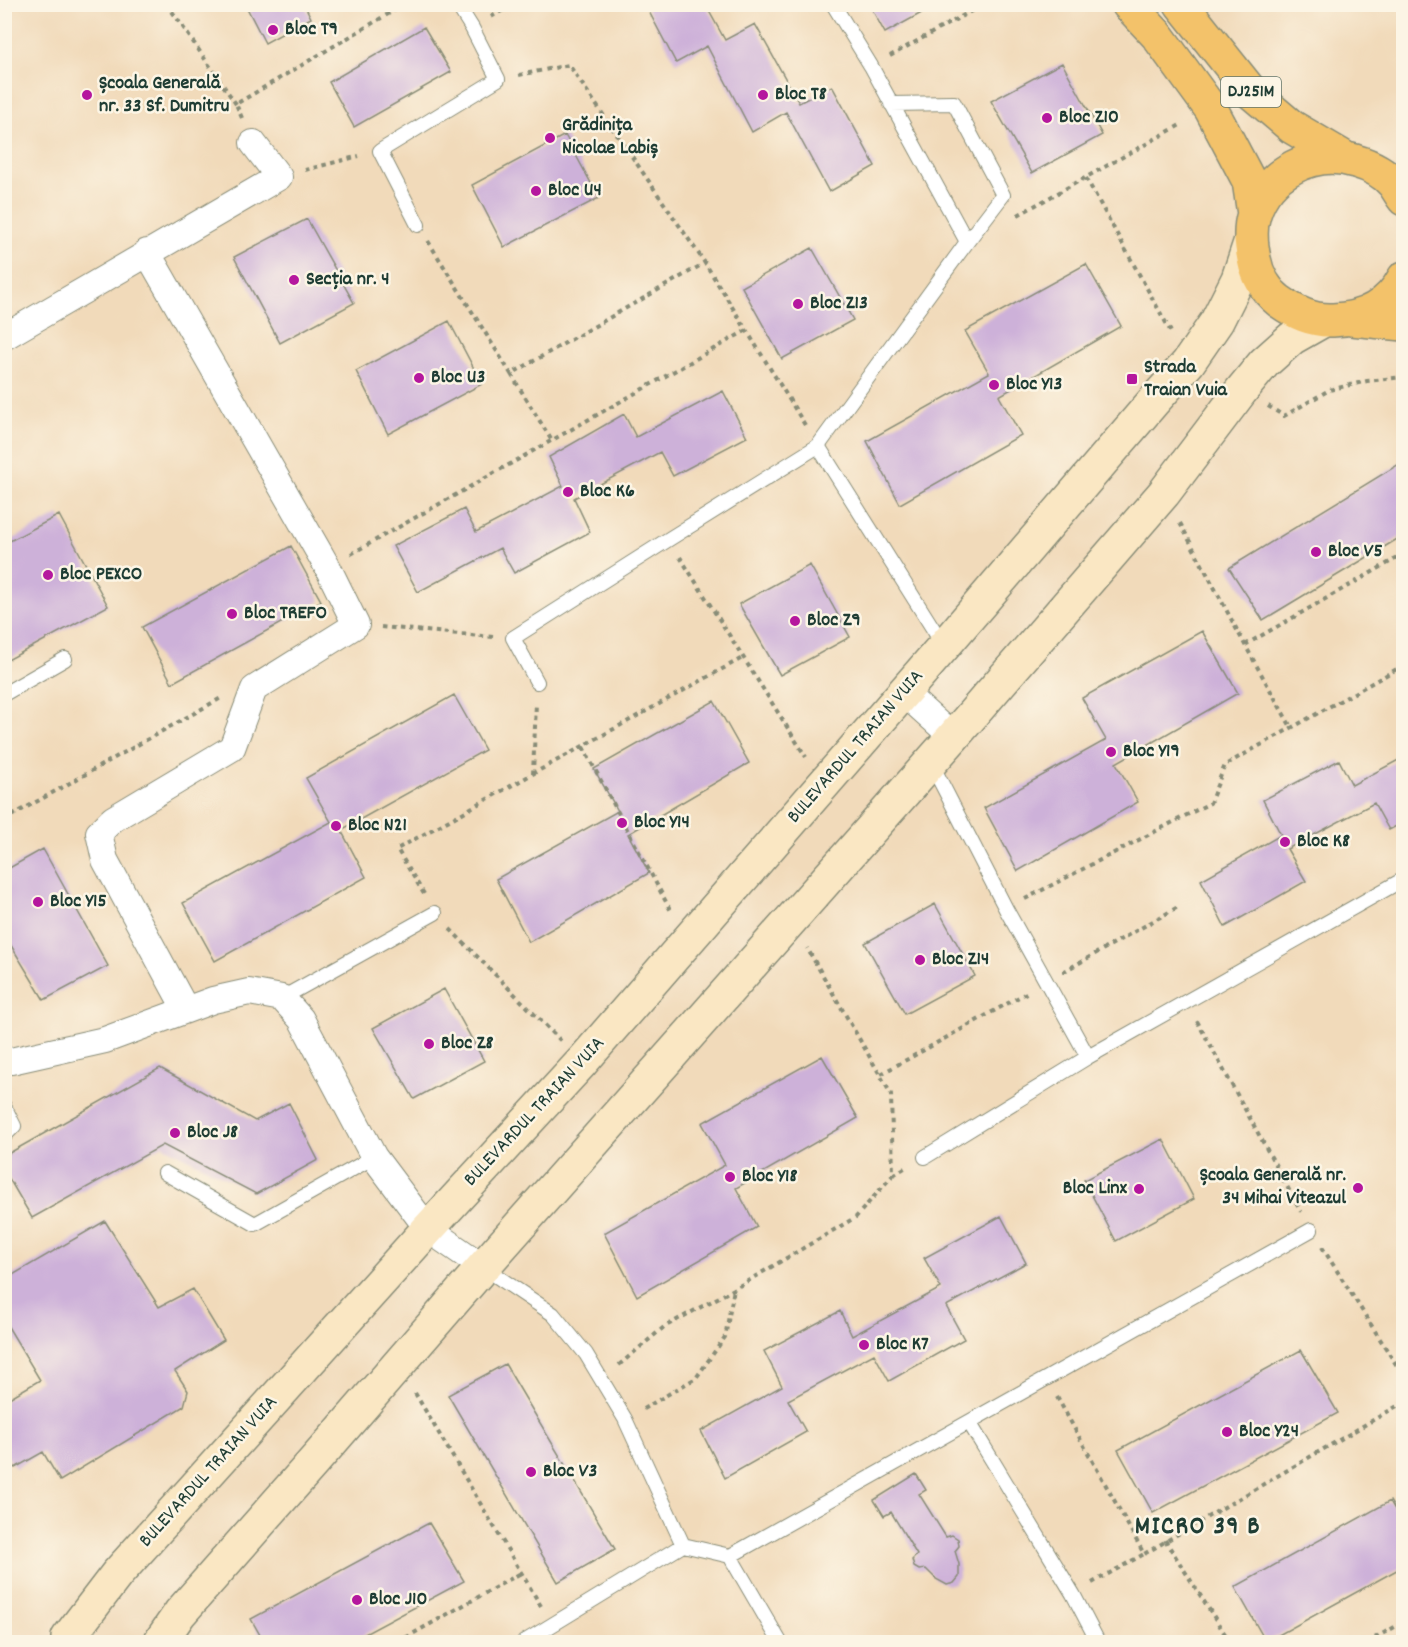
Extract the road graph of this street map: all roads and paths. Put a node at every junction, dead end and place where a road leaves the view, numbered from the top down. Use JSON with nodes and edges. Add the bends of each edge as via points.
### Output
{"nodes":[{"id":1,"x":167,"y":4,"type":"edge"},
{"id":2,"x":405,"y":4,"type":"edge"},
{"id":3,"x":457,"y":4,"type":"edge"},
{"id":4,"x":833,"y":4,"type":"edge"},
{"id":5,"x":984,"y":4,"type":"edge"},
{"id":6,"x":1128,"y":4,"type":"edge"},
{"id":7,"x":1181,"y":4,"type":"edge"},
{"id":8,"x":871,"y":66,"type":"junction"},
{"id":9,"x":498,"y":79,"type":"junction"},
{"id":10,"x":236,"y":104,"type":"junction"},
{"id":11,"x":891,"y":104,"type":"junction"},
{"id":12,"x":1210,"y":109,"type":"junction"},
{"id":13,"x":253,"y":143,"type":"joint"},
{"id":14,"x":380,"y":151,"type":"junction"},
{"id":15,"x":1342,"y":157,"type":"junction"},
{"id":16,"x":279,"y":177,"type":"junction"},
{"id":17,"x":1086,"y":178,"type":"junction"},
{"id":18,"x":1404,"y":199,"type":"edge"},
{"id":19,"x":1017,"y":215,"type":"dead end"},
{"id":20,"x":418,"y":225,"type":"joint"},
{"id":21,"x":1252,"y":228,"type":"junction"},
{"id":22,"x":967,"y":242,"type":"junction"},
{"id":23,"x":147,"y":252,"type":"junction"},
{"id":24,"x":705,"y":263,"type":"junction"},
{"id":25,"x":1404,"y":278,"type":"edge"},
{"id":26,"x":1336,"y":320,"type":"junction"},
{"id":27,"x":1404,"y":324,"type":"edge"},
{"id":28,"x":747,"y":330,"type":"junction"},
{"id":29,"x":4,"y":337,"type":"edge"},
{"id":30,"x":1188,"y":363,"type":"junction"},
{"id":31,"x":511,"y":374,"type":"junction"},
{"id":32,"x":1404,"y":377,"type":"edge"},
{"id":33,"x":1241,"y":390,"type":"junction"},
{"id":34,"x":552,"y":441,"type":"junction"},
{"id":35,"x":818,"y":446,"type":"junction"},
{"id":36,"x":1164,"y":493,"type":"junction"},
{"id":37,"x":669,"y":539,"type":"junction"},
{"id":38,"x":1404,"y":554,"type":"edge"},
{"id":39,"x":327,"y":568,"type":"junction"},
{"id":40,"x":356,"y":625,"type":"junction"},
{"id":41,"x":513,"y":638,"type":"junction"},
{"id":42,"x":1245,"y":645,"type":"junction"},
{"id":43,"x":944,"y":646,"type":"junction"},
{"id":44,"x":744,"y":657,"type":"junction"},
{"id":45,"x":65,"y":659,"type":"dead end"},
{"id":46,"x":1404,"y":665,"type":"edge"},
{"id":47,"x":537,"y":681,"type":"joint"},
{"id":48,"x":254,"y":689,"type":"junction"},
{"id":49,"x":903,"y":692,"type":"junction"},
{"id":50,"x":4,"y":694,"type":"edge"},
{"id":51,"x":1292,"y":727,"type":"junction"},
{"id":52,"x":952,"y":737,"type":"junction"},
{"id":53,"x":583,"y":747,"type":"junction"},
{"id":54,"x":930,"y":762,"type":"junction"},
{"id":55,"x":533,"y":774,"type":"junction"},
{"id":56,"x":823,"y":784,"type":"junction"},
{"id":57,"x":4,"y":820,"type":"edge"},
{"id":58,"x":1404,"y":879,"type":"edge"},
{"id":59,"x":1006,"y":909,"type":"junction"},
{"id":60,"x":435,"y":913,"type":"junction"},
{"id":61,"x":790,"y":919,"type":"junction"},
{"id":62,"x":687,"y":942,"type":"junction"},
{"id":63,"x":282,"y":998,"type":"junction"},
{"id":64,"x":1186,"y":1002,"type":"junction"},
{"id":65,"x":186,"y":1010,"type":"junction"},
{"id":66,"x":1088,"y":1057,"type":"junction"},
{"id":67,"x":4,"y":1059,"type":"edge"},
{"id":68,"x":582,"y":1062,"type":"junction"},
{"id":69,"x":4,"y":1107,"type":"edge"},
{"id":70,"x":4,"y":1136,"type":"edge"},
{"id":71,"x":374,"y":1157,"type":"junction"},
{"id":72,"x":925,"y":1157,"type":"dead end"},
{"id":73,"x":165,"y":1173,"type":"dead end"},
{"id":74,"x":428,"y":1229,"type":"junction"},
{"id":75,"x":1311,"y":1230,"type":"junction"},
{"id":76,"x":483,"y":1267,"type":"junction"},
{"id":77,"x":734,"y":1289,"type":"junction"},
{"id":78,"x":398,"y":1364,"type":"junction"},
{"id":79,"x":1404,"y":1377,"type":"edge"},
{"id":80,"x":1046,"y":1378,"type":"junction"},
{"id":81,"x":602,"y":1379,"type":"junction"},
{"id":82,"x":1404,"y":1402,"type":"edge"},
{"id":83,"x":625,"y":1419,"type":"junction"},
{"id":84,"x":969,"y":1422,"type":"junction"},
{"id":85,"x":1166,"y":1540,"type":"junction"},
{"id":86,"x":683,"y":1545,"type":"junction"},
{"id":87,"x":1144,"y":1554,"type":"junction"},
{"id":88,"x":730,"y":1556,"type":"junction"},
{"id":89,"x":522,"y":1573,"type":"junction"},
{"id":90,"x":1073,"y":1594,"type":"junction"},
{"id":91,"x":1404,"y":1622,"type":"edge"},
{"id":92,"x":553,"y":1625,"type":"junction"},
{"id":93,"x":70,"y":1641,"type":"edge"},
{"id":94,"x":160,"y":1642,"type":"edge"},
{"id":95,"x":398,"y":1642,"type":"edge"},
{"id":96,"x":524,"y":1642,"type":"edge"},
{"id":97,"x":780,"y":1642,"type":"edge"},
{"id":98,"x":1091,"y":1642,"type":"edge"},
{"id":99,"x":1230,"y":1642,"type":"edge"},
{"id":100,"x":1367,"y":1642,"type":"edge"}],
"edges":[{"from":1,"to":10,"type":"path"},
{"from":2,"to":10,"type":"path"},
{"from":3,"to":9,"type":"lane"},
{"from":4,"to":8,"type":"lane"},
{"from":5,"to":8,"type":"path"},
{"from":6,"to":12,"type":"highway","number":"DJ251M","via":[[1157,35]]},
{"from":7,"to":15,"type":"highway","number":"DJ251M","via":[[1252,93],[1292,127]]},
{"from":8,"to":11,"type":"lane"},
{"from":9,"to":14,"type":"lane"},
{"from":9,"to":24,"type":"path","via":[[569,65]]},
{"from":10,"to":13,"type":"path"},
{"from":11,"to":22,"type":"lane"},
{"from":11,"to":22,"type":"lane","via":[[954,103],[1003,195]]},
{"from":12,"to":17,"type":"path"},
{"from":12,"to":21,"type":"highway","number":"DJ251M","via":[[1249,181]]},
{"from":13,"to":16,"type":"street"},
{"from":14,"to":16,"type":"path"},
{"from":14,"to":20,"type":"lane"},
{"from":15,"to":18,"type":"highway","number":"DJ251M","via":[[1370,165],[1393,183]]},
{"from":15,"to":21,"type":"highway","number":"DJ251M","via":[[1314,158],[1288,169],[1266,189]]},
{"from":16,"to":23,"type":"street"},
{"from":17,"to":19,"type":"path"},
{"from":17,"to":30,"type":"path"},
{"from":20,"to":31,"type":"path"},
{"from":21,"to":26,"type":"highway","number":"DJ251M","via":[[1257,271],[1272,295],[1294,312]]},
{"from":21,"to":30,"type":"main road","name":"BULEVARDUL TRAIAN VUIA","via":[[1238,279],[1217,321]]},
{"from":22,"to":35,"type":"lane"},
{"from":23,"to":29,"type":"street"},
{"from":23,"to":39,"type":"street"},
{"from":24,"to":28,"type":"path"},
{"from":24,"to":31,"type":"path"},
{"from":25,"to":26,"type":"highway","via":[[1377,309]]},
{"from":26,"to":27,"type":"highway","number":"DJ251M"},
{"from":26,"to":33,"type":"main road","via":[[1292,338]]},
{"from":28,"to":34,"type":"path"},
{"from":28,"to":35,"type":"path"},
{"from":30,"to":43,"type":"main road","name":"BULEVARDUL TRAIAN VUIA"},
{"from":31,"to":34,"type":"path"},
{"from":32,"to":33,"type":"path","via":[[1329,390],[1284,416]]},
{"from":33,"to":36,"type":"main road"},
{"from":34,"to":39,"type":"path"},
{"from":35,"to":37,"type":"lane"},
{"from":35,"to":43,"type":"lane"},
{"from":36,"to":42,"type":"path"},
{"from":36,"to":52,"type":"main road"},
{"from":37,"to":41,"type":"lane"},
{"from":37,"to":44,"type":"path"},
{"from":38,"to":42,"type":"path"},
{"from":39,"to":40,"type":"street"},
{"from":40,"to":41,"type":"path"},
{"from":40,"to":48,"type":"street"},
{"from":41,"to":47,"type":"lane"},
{"from":42,"to":51,"type":"path"},
{"from":43,"to":49,"type":"main road","name":"BULEVARDUL TRAIAN VUIA"},
{"from":44,"to":53,"type":"path"},
{"from":44,"to":56,"type":"path"},
{"from":45,"to":50,"type":"lane"},
{"from":46,"to":51,"type":"path"},
{"from":47,"to":55,"type":"path"},
{"from":48,"to":57,"type":"path","via":[[242,687]]},
{"from":48,"to":65,"type":"street","via":[[232,748],[113,819],[99,834],[105,860]]},
{"from":49,"to":52,"type":"street"},
{"from":49,"to":56,"type":"main road","name":"BULEVARDUL TRAIAN VUIA"},
{"from":51,"to":59,"type":"path","via":[[1225,765],[1210,802]]},
{"from":52,"to":54,"type":"main road"},
{"from":53,"to":55,"type":"path"},
{"from":53,"to":62,"type":"path"},
{"from":54,"to":59,"type":"lane"},
{"from":54,"to":61,"type":"main road"},
{"from":55,"to":60,"type":"path","via":[[397,849]]},
{"from":56,"to":62,"type":"main road","name":"BULEVARDUL TRAIAN VUIA"},
{"from":58,"to":64,"type":"lane"},
{"from":59,"to":66,"type":"lane"},
{"from":60,"to":63,"type":"lane"},
{"from":60,"to":68,"type":"path"},
{"from":61,"to":76,"type":"main road"},
{"from":61,"to":77,"type":"path","via":[[891,1094],[893,1175],[856,1217]]},
{"from":62,"to":68,"type":"main road","name":"BULEVARDUL TRAIAN VUIA"},
{"from":63,"to":65,"type":"street","via":[[249,992]]},
{"from":63,"to":71,"type":"street","via":[[301,1019]]},
{"from":64,"to":66,"type":"lane"},
{"from":64,"to":75,"type":"path"},
{"from":65,"to":67,"type":"street","via":[[105,1040],[11,1061]]},
{"from":66,"to":72,"type":"lane"},
{"from":68,"to":74,"type":"main road","name":"BULEVARDUL TRAIAN VUIA"},
{"from":69,"to":70,"type":"lane","via":[[14,1126]]},
{"from":71,"to":73,"type":"lane","via":[[255,1224]]},
{"from":71,"to":74,"type":"street"},
{"from":74,"to":76,"type":"street"},
{"from":74,"to":93,"type":"main road","name":"BULEVARDUL TRAIAN VUIA","via":[[117,1574]]},
{"from":75,"to":79,"type":"path"},
{"from":75,"to":80,"type":"lane"},
{"from":76,"to":78,"type":"main road"},
{"from":76,"to":81,"type":"lane","via":[[553,1314]]},
{"from":77,"to":81,"type":"path","via":[[664,1327]]},
{"from":77,"to":83,"type":"path","via":[[725,1337],[696,1378]]},
{"from":78,"to":89,"type":"path"},
{"from":78,"to":94,"type":"main road","via":[[180,1613]]},
{"from":80,"to":84,"type":"lane"},
{"from":80,"to":87,"type":"path"},
{"from":81,"to":83,"type":"lane"},
{"from":82,"to":85,"type":"path"},
{"from":83,"to":86,"type":"lane"},
{"from":84,"to":88,"type":"lane"},
{"from":84,"to":90,"type":"lane"},
{"from":85,"to":87,"type":"path"},
{"from":85,"to":99,"type":"path"},
{"from":86,"to":88,"type":"lane"},
{"from":86,"to":92,"type":"lane"},
{"from":87,"to":90,"type":"path"},
{"from":88,"to":97,"type":"lane"},
{"from":89,"to":92,"type":"path"},
{"from":89,"to":95,"type":"path"},
{"from":90,"to":98,"type":"lane","via":[[1097,1640]]},
{"from":91,"to":100,"type":"path"},
{"from":92,"to":96,"type":"lane"}]}
